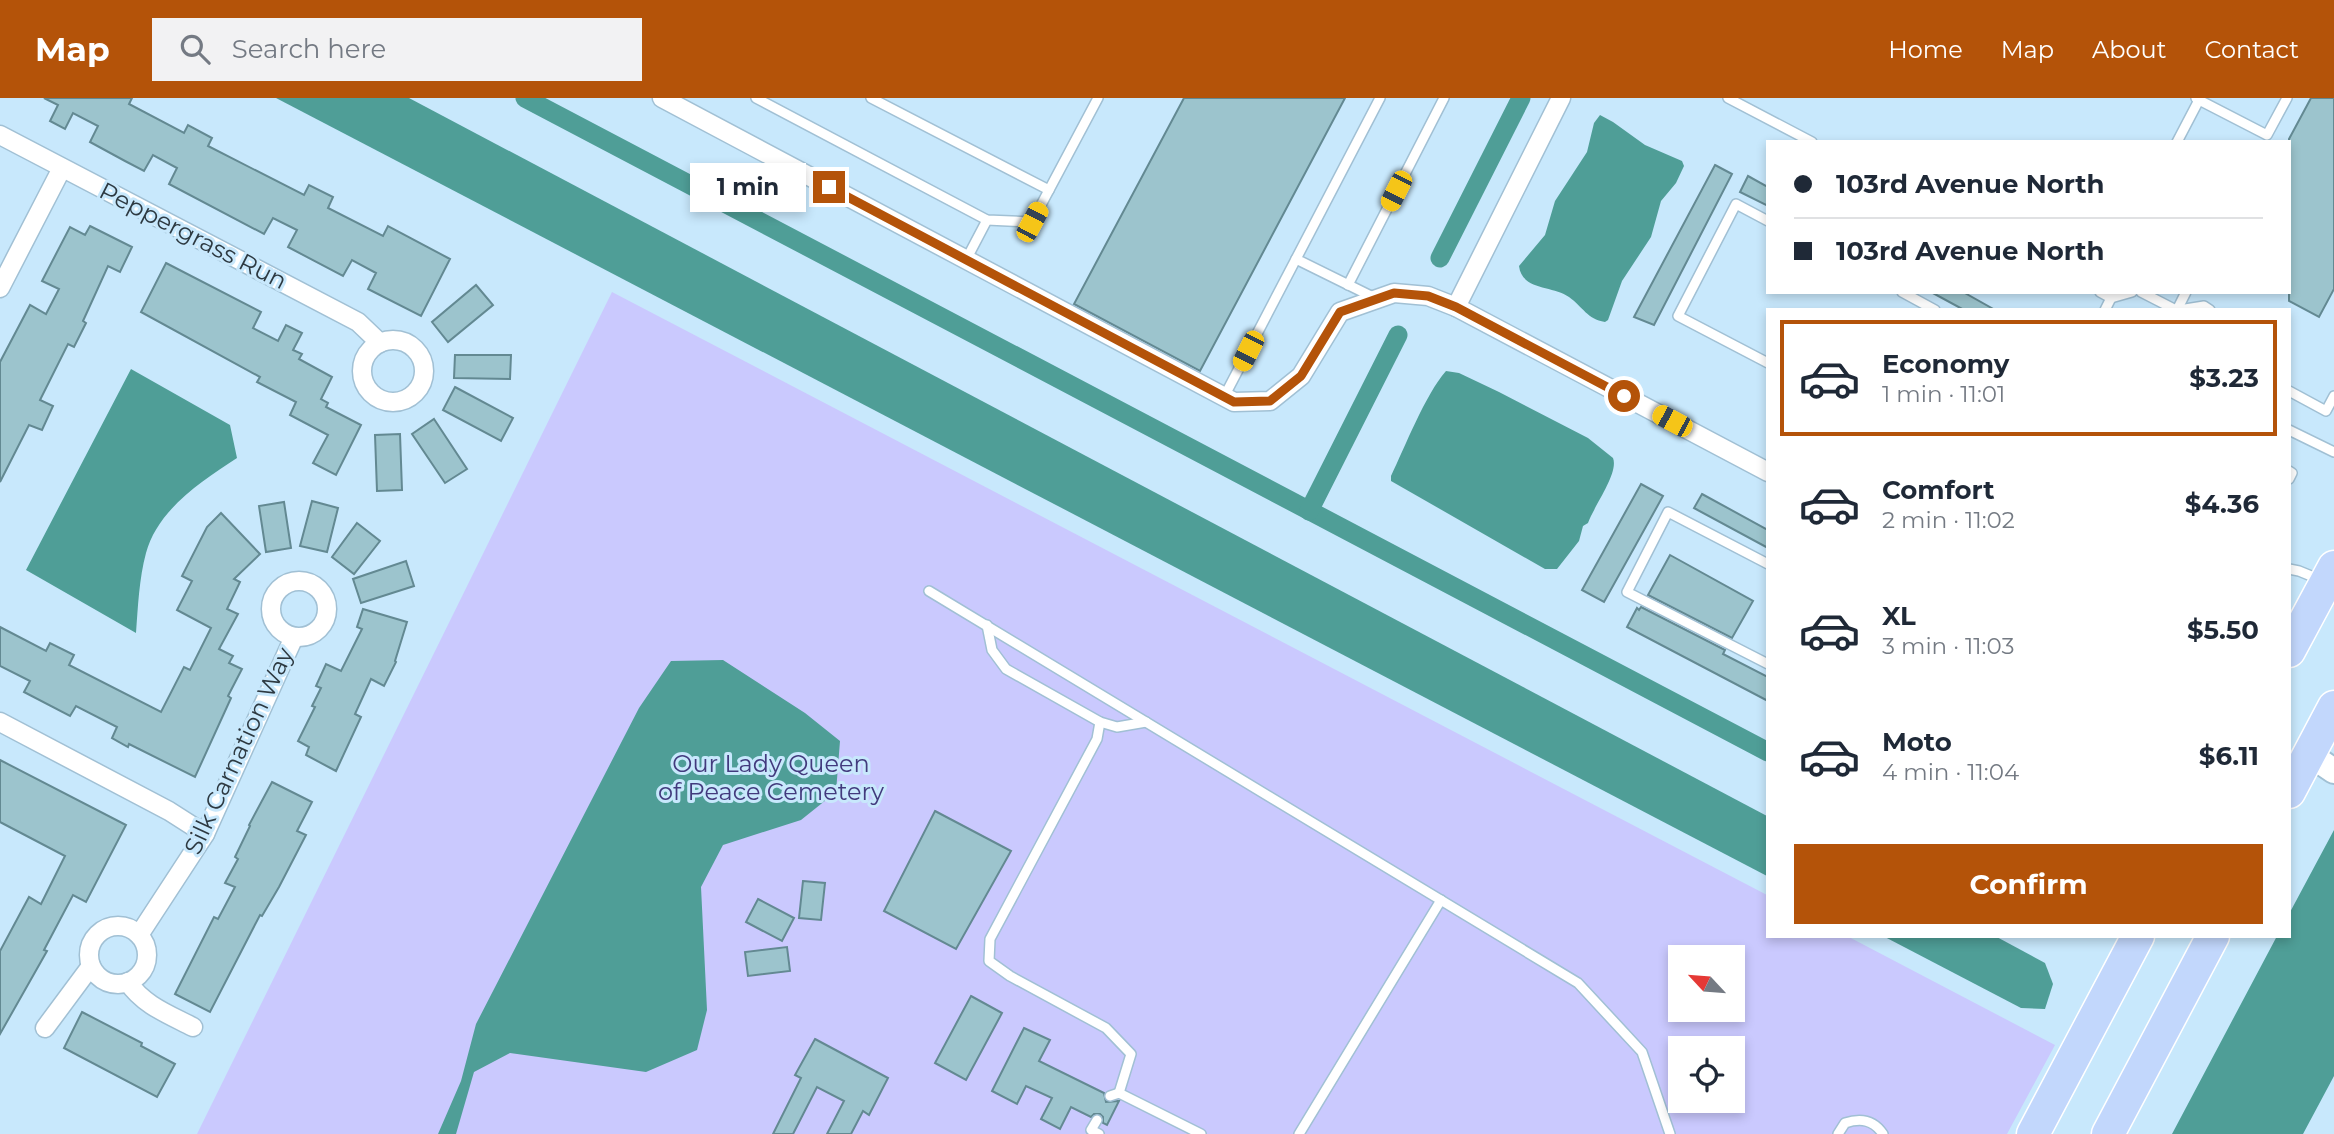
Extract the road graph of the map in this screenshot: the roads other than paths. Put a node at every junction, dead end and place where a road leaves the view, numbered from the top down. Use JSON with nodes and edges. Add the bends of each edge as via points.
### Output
{"nodes":[{"id":1,"x":662,"y":98,"type":"edge"},
{"id":2,"x":756,"y":98,"type":"edge"},
{"id":3,"x":871,"y":98,"type":"edge"},
{"id":4,"x":1098,"y":98,"type":"edge"},
{"id":5,"x":1380,"y":98,"type":"edge"},
{"id":6,"x":1444,"y":98,"type":"edge"},
{"id":7,"x":1561,"y":98,"type":"edge"},
{"id":8,"x":1728,"y":98,"type":"edge"},
{"id":9,"x":2287,"y":98,"type":"edge"},
{"id":10,"x":2197,"y":99,"type":"edge"},
{"id":11,"x":0,"y":135,"type":"edge"},
{"id":12,"x":2266,"y":139,"type":"edge"},
{"id":13,"x":1808,"y":140,"type":"edge"},
{"id":14,"x":2178,"y":140,"type":"edge"},
{"id":15,"x":62,"y":168,"type":"junction"},
{"id":16,"x":1049,"y":190,"type":"junction"},
{"id":17,"x":986,"y":220,"type":"junction"},
{"id":18,"x":1766,"y":220,"type":"edge"},
{"id":19,"x":1296,"y":259,"type":"junction"},
{"id":20,"x":966,"y":260,"type":"junction"},
{"id":21,"x":1348,"y":285,"type":"junction"},
{"id":22,"x":0,"y":288,"type":"edge"},
{"id":23,"x":1906,"y":294,"type":"edge"},
{"id":24,"x":2145,"y":294,"type":"edge"},
{"id":25,"x":1377,"y":299,"type":"junction"},
{"id":26,"x":1456,"y":307,"type":"junction"},
{"id":27,"x":1931,"y":308,"type":"edge"},
{"id":28,"x":2173,"y":308,"type":"edge"},
{"id":29,"x":380,"y":343,"type":"dead end"},
{"id":30,"x":1766,"y":362,"type":"edge"},
{"id":31,"x":2291,"y":392,"type":"edge"},
{"id":32,"x":2334,"y":396,"type":"edge"},
{"id":33,"x":1224,"y":397,"type":"junction"},
{"id":34,"x":2291,"y":431,"type":"edge"},
{"id":35,"x":2334,"y":452,"type":"edge"},
{"id":36,"x":1766,"y":471,"type":"edge"},
{"id":37,"x":1766,"y":563,"type":"edge"},
{"id":38,"x":2291,"y":569,"type":"edge"},
{"id":39,"x":2330,"y":575,"type":"edge"},
{"id":40,"x":929,"y":591,"type":"dead end"},
{"id":41,"x":987,"y":625,"type":"junction"},
{"id":42,"x":293,"y":637,"type":"dead end"},
{"id":43,"x":2291,"y":647,"type":"edge"},
{"id":44,"x":1766,"y":663,"type":"edge"},
{"id":45,"x":2334,"y":707,"type":"edge"},
{"id":46,"x":0,"y":722,"type":"edge"},
{"id":47,"x":1101,"y":722,"type":"junction"},
{"id":48,"x":1146,"y":722,"type":"junction"},
{"id":49,"x":2311,"y":757,"type":"edge"},
{"id":50,"x":2291,"y":789,"type":"edge"},
{"id":51,"x":205,"y":834,"type":"junction"},
{"id":52,"x":1441,"y":901,"type":"junction"},
{"id":53,"x":139,"y":934,"type":"junction"},
{"id":54,"x":2137,"y":938,"type":"edge"},
{"id":55,"x":2212,"y":938,"type":"edge"},
{"id":56,"x":90,"y":966,"type":"junction"},
{"id":57,"x":128,"y":982,"type":"junction"},
{"id":58,"x":192,"y":1027,"type":"dead end"},
{"id":59,"x":45,"y":1028,"type":"dead end"},
{"id":60,"x":1097,"y":1120,"type":"dead end"},
{"id":61,"x":1099,"y":1134,"type":"edge"},
{"id":62,"x":1201,"y":1134,"type":"edge"},
{"id":63,"x":1299,"y":1134,"type":"edge"},
{"id":64,"x":1670,"y":1134,"type":"edge"},
{"id":65,"x":1838,"y":1134,"type":"edge"},
{"id":66,"x":1883,"y":1134,"type":"edge"},
{"id":67,"x":2033,"y":1134,"type":"edge"},
{"id":68,"x":2108,"y":1134,"type":"edge"}],
"edges":[{"from":1,"to":20,"type":"street"},
{"from":2,"to":17,"type":"lane"},
{"from":3,"to":16,"type":"lane"},
{"from":4,"to":16,"type":"lane"},
{"from":5,"to":19,"type":"lane"},
{"from":6,"to":21,"type":"lane"},
{"from":7,"to":26,"type":"street"},
{"from":8,"to":13,"type":"lane"},
{"from":9,"to":12,"type":"lane"},
{"from":10,"to":12,"type":"lane"},
{"from":10,"to":14,"type":"lane"},
{"from":11,"to":15,"type":"street","name":"Peppergrass Run"},
{"from":15,"to":22,"type":"street"},
{"from":15,"to":29,"type":"street","name":"Peppergrass Run","via":[[358,321]]},
{"from":16,"to":17,"type":"lane","via":[[1032,222]]},
{"from":17,"to":20,"type":"lane"},
{"from":18,"to":30,"type":"lane","via":[[1736,204],[1678,316]]},
{"from":19,"to":21,"type":"lane"},
{"from":19,"to":33,"type":"lane"},
{"from":20,"to":33,"type":"street"},
{"from":21,"to":25,"type":"lane"},
{"from":23,"to":27,"type":"lane"},
{"from":24,"to":28,"type":"lane"},
{"from":25,"to":26,"type":"street","via":[[1394,293],[1428,296]]},
{"from":25,"to":33,"type":"street","via":[[1340,312],[1301,376],[1270,401],[1234,402]]},
{"from":26,"to":36,"type":"street"},
{"from":31,"to":32,"type":"lane","via":[[2326,411]]},
{"from":34,"to":35,"type":"lane"},
{"from":37,"to":44,"type":"lane","via":[[1668,512],[1627,592]]},
{"from":38,"to":39,"type":"lane"},
{"from":39,"to":43,"type":"highway"},
{"from":40,"to":41,"type":"lane"},
{"from":41,"to":47,"type":"lane","via":[[992,650],[1006,669]]},
{"from":41,"to":48,"type":"lane"},
{"from":42,"to":51,"type":"street","name":"Silk Carnation Way"},
{"from":45,"to":49,"type":"highway"},
{"from":46,"to":51,"type":"street"},
{"from":47,"to":48,"type":"lane","via":[[1117,727]]},
{"from":47,"to":62,"type":"lane","via":[[1097,739],[990,939],[989,961],[1106,1028],[1131,1054],[1114,1094]]},
{"from":48,"to":52,"type":"lane"},
{"from":49,"to":50,"type":"highway"},
{"from":51,"to":53,"type":"street","name":"Silk Carnation Way"},
{"from":52,"to":63,"type":"lane"},
{"from":52,"to":64,"type":"lane","via":[[1578,983],[1642,1052]]},
{"from":53,"to":56,"type":"street","via":[[121,926],[102,930],[90,946]]},
{"from":53,"to":57,"type":"street","via":[[146,961],[143,970]]},
{"from":54,"to":67,"type":"highway"},
{"from":55,"to":68,"type":"highway"},
{"from":56,"to":57,"type":"street","via":[[110,984]]},
{"from":56,"to":59,"type":"street"},
{"from":57,"to":58,"type":"street","via":[[148,1003]]},
{"from":60,"to":61,"type":"lane","via":[[1091,1130]]},
{"from":65,"to":66,"type":"lane","via":[[1844,1123],[1859,1118],[1877,1125]]}]}
